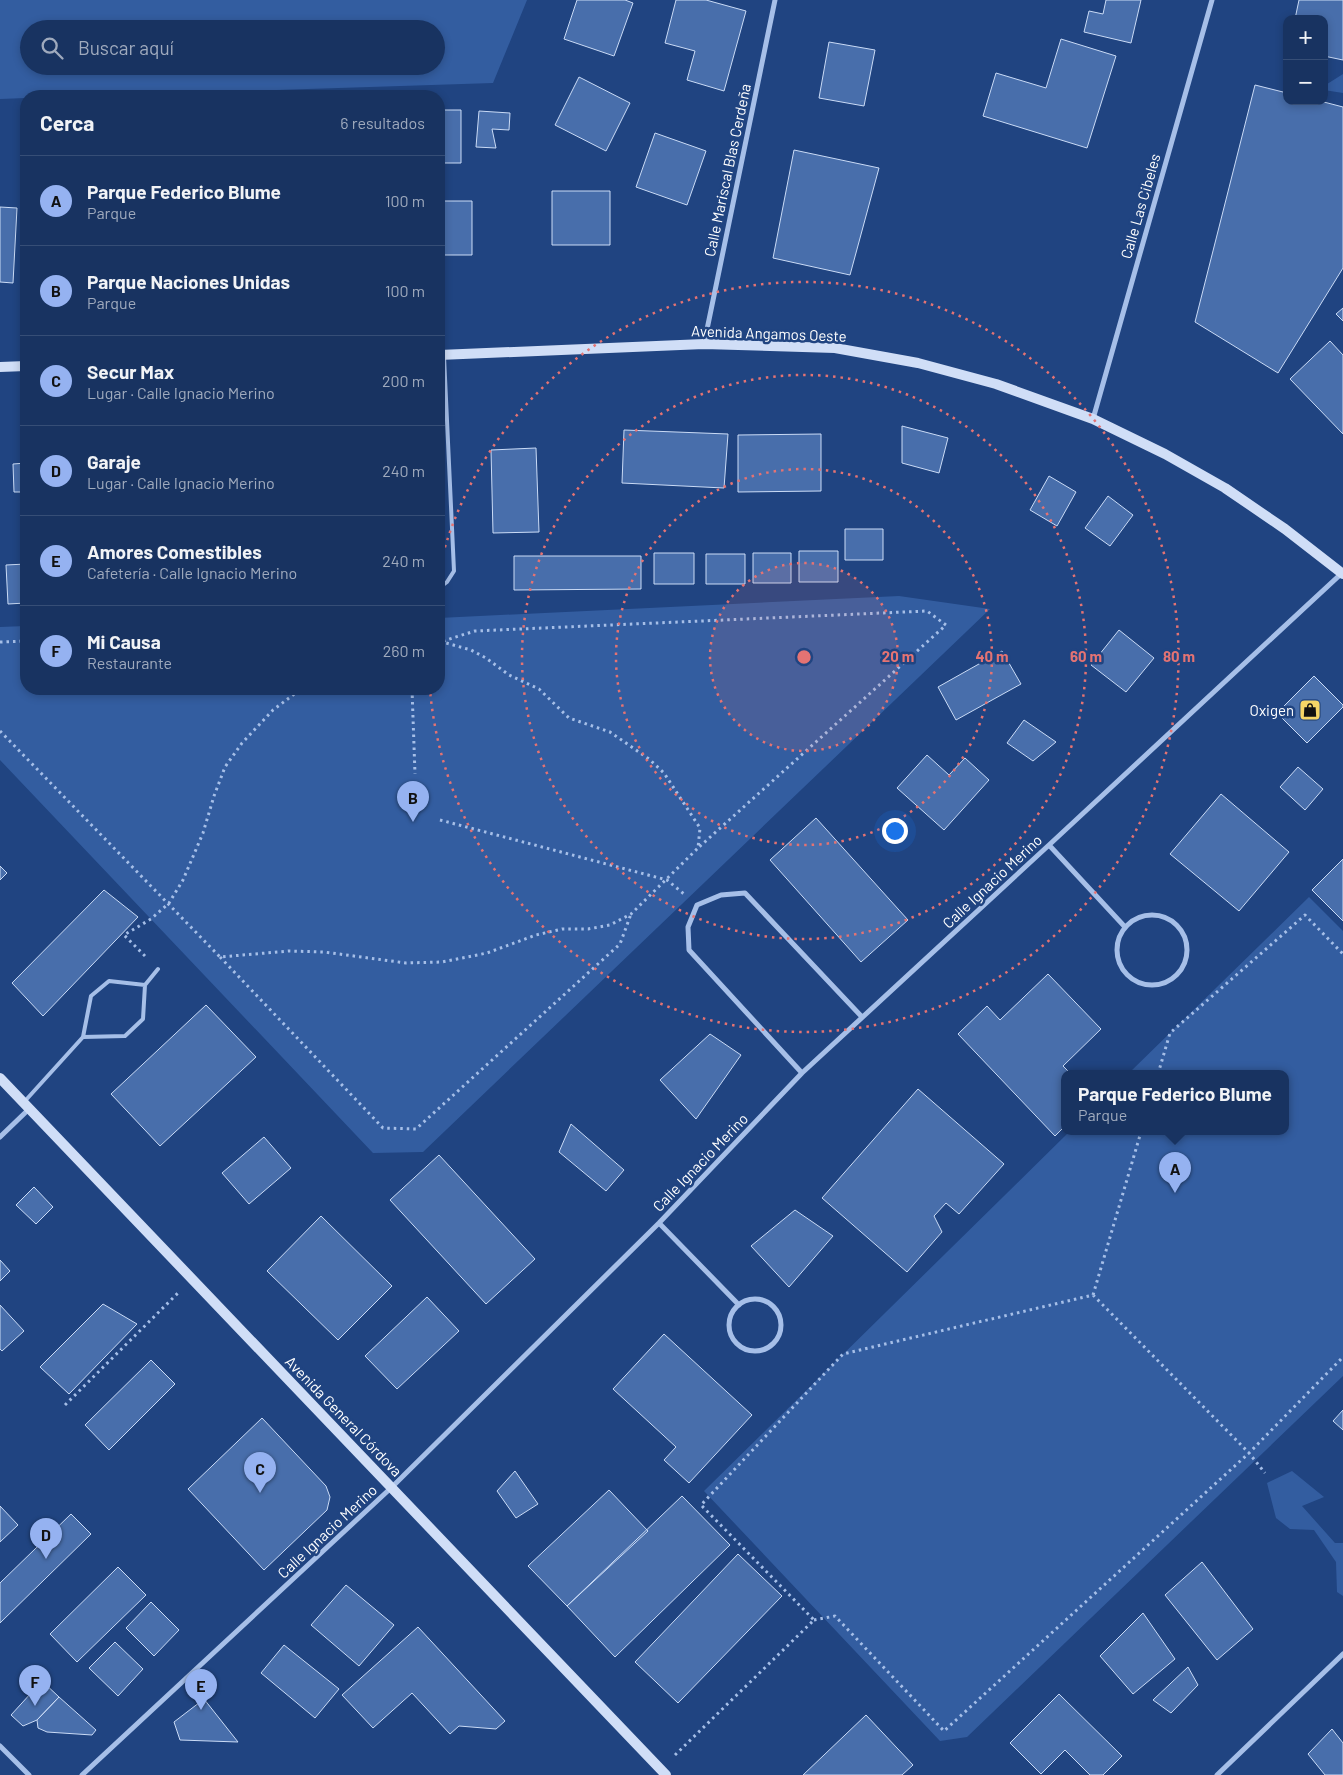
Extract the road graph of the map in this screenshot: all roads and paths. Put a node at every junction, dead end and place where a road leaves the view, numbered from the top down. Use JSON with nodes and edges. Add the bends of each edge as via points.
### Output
{"nodes":[{"id":1,"x":775,"y":0,"type":"edge"},
{"id":2,"x":1212,"y":0,"type":"edge"},
{"id":3,"x":704,"y":344,"type":"junction"},
{"id":4,"x":445,"y":355,"type":"edge"},
{"id":5,"x":20,"y":366,"type":"edge"},
{"id":6,"x":0,"y":367,"type":"edge"},
{"id":7,"x":1093,"y":419,"type":"junction"},
{"id":8,"x":445,"y":421,"type":"edge"},
{"id":9,"x":1343,"y":573,"type":"edge"},
{"id":10,"x":445,"y":584,"type":"edge"},
{"id":11,"x":445,"y":640,"type":"edge"},
{"id":12,"x":20,"y":641,"type":"edge"},
{"id":13,"x":0,"y":642,"type":"edge"},
{"id":14,"x":445,"y":642,"type":"edge"},
{"id":15,"x":293,"y":695,"type":"edge"},
{"id":16,"x":412,"y":695,"type":"edge"},
{"id":17,"x":0,"y":731,"type":"edge"},
{"id":18,"x":415,"y":774,"type":"dead end"},
{"id":19,"x":440,"y":820,"type":"dead end"},
{"id":20,"x":1049,"y":845,"type":"junction"},
{"id":21,"x":698,"y":848,"type":"junction"},
{"id":22,"x":667,"y":880,"type":"junction"},
{"id":23,"x":169,"y":904,"type":"junction"},
{"id":24,"x":697,"y":904,"type":"junction"},
{"id":25,"x":631,"y":914,"type":"junction"},
{"id":26,"x":1126,"y":927,"type":"junction"},
{"id":27,"x":1343,"y":954,"type":"edge"},
{"id":28,"x":220,"y":957,"type":"junction"},
{"id":29,"x":158,"y":969,"type":"joint"},
{"id":30,"x":145,"y":986,"type":"junction"},
{"id":31,"x":862,"y":1017,"type":"junction"},
{"id":32,"x":83,"y":1037,"type":"junction"},
{"id":33,"x":1159,"y":1070,"type":"edge"},
{"id":34,"x":802,"y":1073,"type":"junction"},
{"id":35,"x":0,"y":1078,"type":"edge"},
{"id":36,"x":26,"y":1105,"type":"junction"},
{"id":37,"x":1140,"y":1135,"type":"edge"},
{"id":38,"x":0,"y":1138,"type":"edge"},
{"id":39,"x":659,"y":1223,"type":"junction"},
{"id":40,"x":192,"y":1279,"type":"junction"},
{"id":41,"x":1093,"y":1295,"type":"junction"},
{"id":42,"x":739,"y":1305,"type":"junction"},
{"id":43,"x":1343,"y":1357,"type":"edge"},
{"id":44,"x":66,"y":1406,"type":"dead end"},
{"id":45,"x":1249,"y":1453,"type":"junction"},
{"id":46,"x":1265,"y":1473,"type":"dead end"},
{"id":47,"x":392,"y":1487,"type":"junction"},
{"id":48,"x":814,"y":1620,"type":"junction"},
{"id":49,"x":1343,"y":1654,"type":"edge"},
{"id":50,"x":0,"y":1746,"type":"edge"},
{"id":51,"x":663,"y":1772,"type":"edge"},
{"id":52,"x":29,"y":1775,"type":"edge"},
{"id":53,"x":82,"y":1775,"type":"edge"},
{"id":54,"x":1217,"y":1775,"type":"edge"}],
"edges":[{"from":1,"to":3,"type":"street","name":"Calle Mariscal Blas Cerdeña"},
{"from":2,"to":7,"type":"street","name":"Calle Las Cibeles"},
{"from":3,"to":4,"type":"street","name":"Avenida Angamos Oeste"},
{"from":3,"to":7,"type":"street","name":"Avenida Angamos Oeste","via":[[835,348],[918,363],[996,384]]},
{"from":5,"to":6,"type":"street"},
{"from":7,"to":9,"type":"street","name":"Avenida Angamos Oeste","via":[[1225,488]]},
{"from":8,"to":10,"type":"lane","via":[[454,571]]},
{"from":9,"to":20,"type":"street","name":"Calle Ignacio Merino"},
{"from":11,"to":21,"type":"path","via":[[475,632],[927,611],[946,625]]},
{"from":12,"to":13,"type":"path"},
{"from":14,"to":21,"type":"path","via":[[486,658],[538,689],[569,718],[610,732],[649,759],[664,773],[700,828]]},
{"from":15,"to":23,"type":"path","via":[[248,736],[225,768],[203,833]]},
{"from":16,"to":18,"type":"path"},
{"from":17,"to":23,"type":"path"},
{"from":19,"to":22,"type":"path"},
{"from":20,"to":26,"type":"street"},
{"from":20,"to":31,"type":"street","name":"Calle Ignacio Merino"},
{"from":21,"to":22,"type":"path"},
{"from":22,"to":24,"type":"path"},
{"from":22,"to":25,"type":"path"},
{"from":23,"to":28,"type":"path"},
{"from":23,"to":29,"type":"path","via":[[124,935]]},
{"from":24,"to":31,"type":"street","via":[[721,895],[745,893]]},
{"from":24,"to":34,"type":"street","via":[[688,927],[689,950]]},
{"from":25,"to":28,"type":"path","via":[[610,925],[562,929],[488,953],[442,962],[406,963],[324,952],[289,951]]},
{"from":25,"to":28,"type":"path","via":[[620,944],[416,1129],[383,1128]]},
{"from":26,"to":26,"type":"street","via":[[1117,948],[1123,968],[1131,977],[1153,984],[1165,982],[1183,967],[1187,944],[1176,923],[1155,915],[1134,920]]},
{"from":27,"to":33,"type":"path","via":[[1305,915],[1170,1033]]},
{"from":29,"to":30,"type":"lane"},
{"from":30,"to":32,"type":"lane","via":[[143,1019],[125,1036]]},
{"from":30,"to":32,"type":"lane","via":[[109,981],[91,996]]},
{"from":31,"to":34,"type":"street","name":"Calle Ignacio Merino"},
{"from":32,"to":36,"type":"lane"},
{"from":34,"to":39,"type":"street","name":"Calle Ignacio Merino"},
{"from":35,"to":36,"type":"street","name":"Avenida General Córdova"},
{"from":36,"to":38,"type":"street"},
{"from":36,"to":40,"type":"street","name":"Avenida General Córdova"},
{"from":37,"to":41,"type":"path"},
{"from":39,"to":42,"type":"street"},
{"from":39,"to":47,"type":"street","name":"Calle Ignacio Merino"},
{"from":40,"to":44,"type":"path"},
{"from":40,"to":47,"type":"street","name":"Avenida General Córdova"},
{"from":41,"to":45,"type":"path"},
{"from":41,"to":48,"type":"path","via":[[843,1354],[701,1505]]},
{"from":42,"to":42,"type":"street","via":[[746,1300],[764,1300],[772,1305],[778,1312],[782,1329],[774,1344],[759,1352],[736,1343],[729,1327],[733,1311]]},
{"from":43,"to":45,"type":"path"},
{"from":45,"to":46,"type":"path"},
{"from":45,"to":48,"type":"path","via":[[944,1732],[835,1616]]},
{"from":47,"to":51,"type":"street","name":"Avenida General Córdova"},
{"from":47,"to":53,"type":"street","name":"Calle Ignacio Merino"},
{"from":48,"to":51,"type":"path"},
{"from":49,"to":54,"type":"street"},
{"from":50,"to":52,"type":"street"}]}
